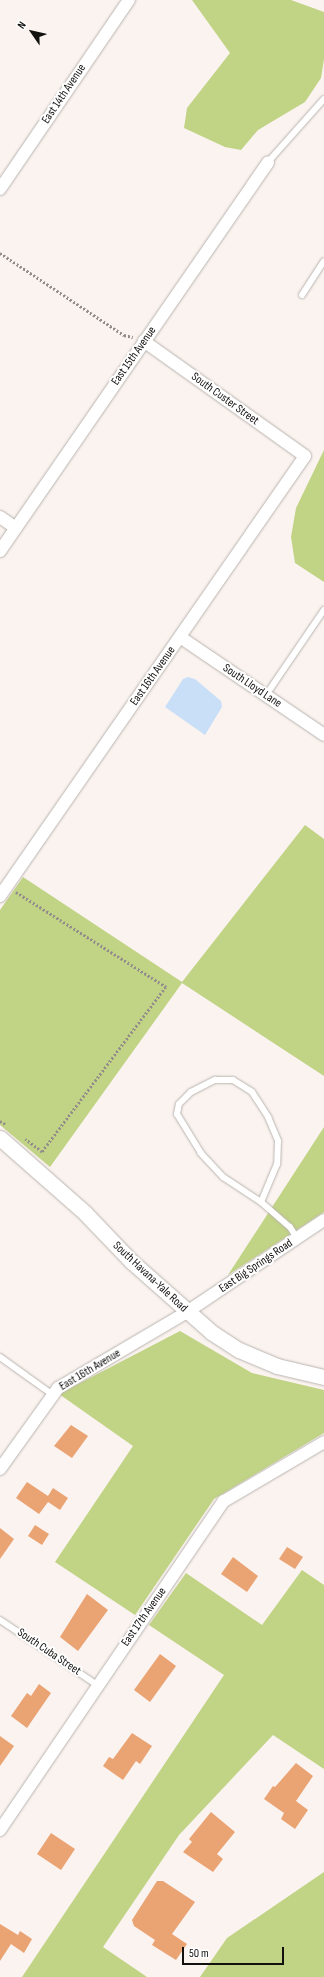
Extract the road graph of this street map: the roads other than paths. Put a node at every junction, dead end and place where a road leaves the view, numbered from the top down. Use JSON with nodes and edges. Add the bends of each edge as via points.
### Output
{"nodes":[{"id":1,"x":129,"y":0,"type":"edge"},
{"id":2,"x":324,"y":99,"type":"edge"},
{"id":3,"x":268,"y":162,"type":"joint"},
{"id":4,"x":0,"y":189,"type":"edge"},
{"id":5,"x":324,"y":261,"type":"edge"},
{"id":6,"x":302,"y":295,"type":"dead end"},
{"id":7,"x":144,"y":341,"type":"junction"},
{"id":8,"x":305,"y":456,"type":"joint"},
{"id":9,"x":0,"y":517,"type":"edge"},
{"id":10,"x":16,"y":528,"type":"junction"},
{"id":11,"x":0,"y":551,"type":"edge"},
{"id":12,"x":324,"y":610,"type":"edge"},
{"id":13,"x":180,"y":637,"type":"junction"},
{"id":14,"x":266,"y":695,"type":"junction"},
{"id":15,"x":324,"y":734,"type":"edge"},
{"id":16,"x":3,"y":892,"type":"edge"},
{"id":17,"x":3,"y":1132,"type":"edge"},
{"id":18,"x":261,"y":1202,"type":"junction"},
{"id":19,"x":324,"y":1220,"type":"edge"},
{"id":20,"x":297,"y":1238,"type":"junction"},
{"id":21,"x":187,"y":1312,"type":"junction"},
{"id":22,"x":0,"y":1357,"type":"edge"},
{"id":23,"x":324,"y":1378,"type":"edge"},
{"id":24,"x":53,"y":1395,"type":"junction"},
{"id":25,"x":324,"y":1442,"type":"edge"},
{"id":26,"x":0,"y":1470,"type":"edge"},
{"id":27,"x":0,"y":1620,"type":"edge"},
{"id":28,"x":97,"y":1685,"type":"junction"},
{"id":29,"x":0,"y":1830,"type":"edge"}],
"edges":[{"from":1,"to":4,"type":"street","name":"East 14th Avenue"},
{"from":2,"to":3,"type":"lane"},
{"from":3,"to":7,"type":"street","name":"East 15th Avenue"},
{"from":5,"to":6,"type":"lane"},
{"from":7,"to":8,"type":"street","name":"South Custer Street"},
{"from":7,"to":10,"type":"street","name":"East 15th Avenue"},
{"from":8,"to":13,"type":"street","name":"East 16th Avenue"},
{"from":9,"to":10,"type":"street"},
{"from":10,"to":11,"type":"street","name":"East 15th Avenue"},
{"from":12,"to":14,"type":"lane"},
{"from":13,"to":14,"type":"street","name":"South Lloyd Lane"},
{"from":13,"to":16,"type":"street","name":"East 16th Avenue"},
{"from":14,"to":15,"type":"street","name":"South Lloyd Lane"},
{"from":17,"to":21,"type":"street","name":"South Havana-Yale Road","via":[[132,1262]]},
{"from":18,"to":18,"type":"lane","via":[[277,1164],[278,1141],[268,1117],[252,1092],[233,1080],[215,1080],[191,1092],[179,1104],[177,1114],[184,1129],[205,1158],[223,1177]]},
{"from":18,"to":20,"type":"lane","via":[[290,1227]]},
{"from":19,"to":20,"type":"street","name":"East Big Springs Road"},
{"from":20,"to":21,"type":"street","name":"East Big Springs Road"},
{"from":21,"to":23,"type":"street","name":"South Havana-Yale Road","via":[[239,1350],[277,1366]]},
{"from":21,"to":24,"type":"street","name":"East 16th Avenue","via":[[58,1388]]},
{"from":22,"to":24,"type":"lane"},
{"from":24,"to":26,"type":"street","name":"East 16th Avenue"},
{"from":25,"to":28,"type":"street","name":"East 17th Avenue","via":[[224,1501]]},
{"from":27,"to":28,"type":"lane","name":"South Cuba Street"},
{"from":28,"to":29,"type":"street","name":"East 17th Avenue"}]}
